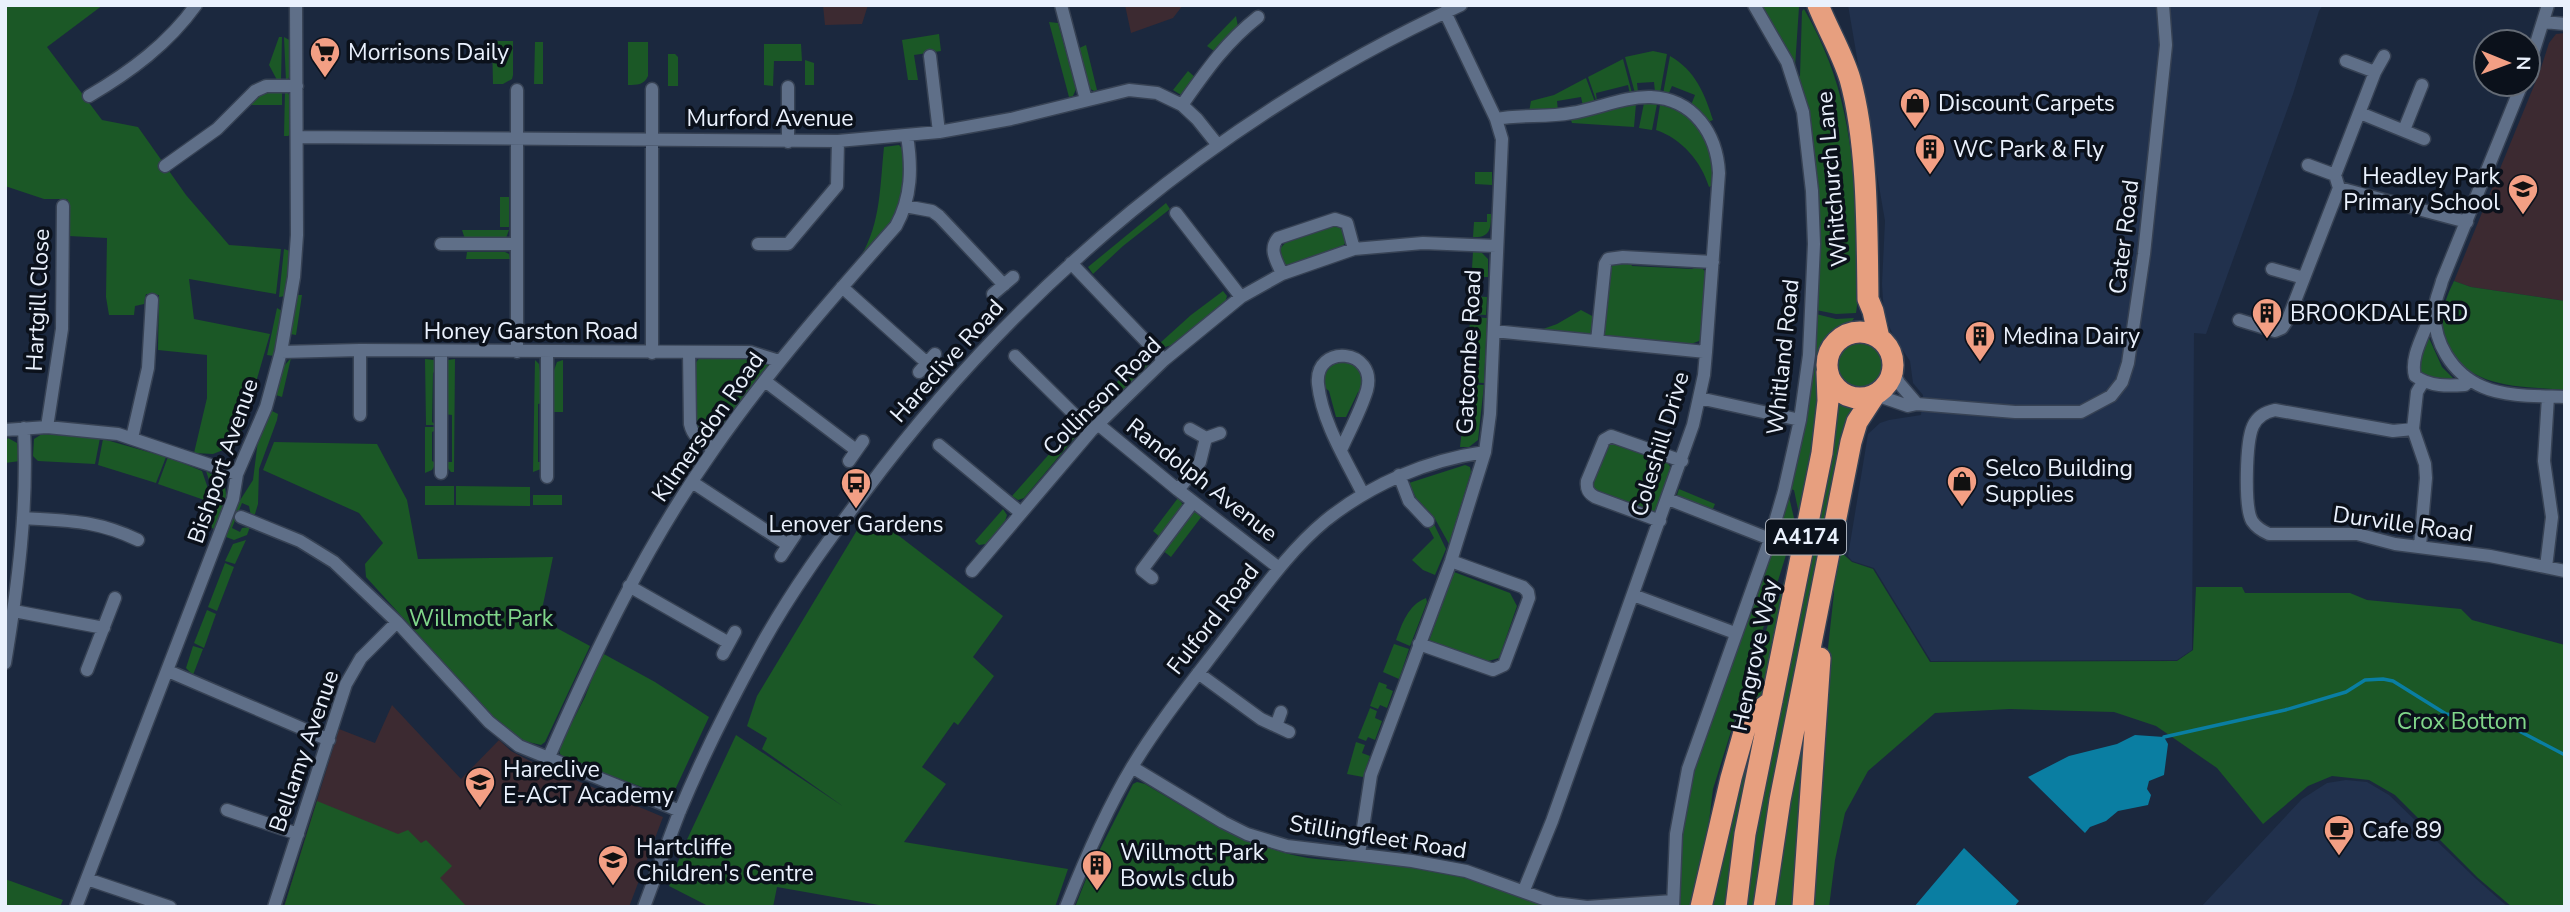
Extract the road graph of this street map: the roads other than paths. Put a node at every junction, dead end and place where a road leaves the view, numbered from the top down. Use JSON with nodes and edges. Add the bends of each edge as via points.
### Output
{"nodes":[{"id":1,"x":196,"y":5,"type":"edge"},
{"id":2,"x":296,"y":5,"type":"edge"},
{"id":3,"x":1061,"y":5,"type":"edge"},
{"id":4,"x":1461,"y":5,"type":"edge"},
{"id":5,"x":1754,"y":5,"type":"edge"},
{"id":6,"x":2163,"y":5,"type":"edge"},
{"id":7,"x":2548,"y":5,"type":"edge"},
{"id":8,"x":1816,"y":10,"type":"edge"},
{"id":9,"x":1446,"y":12,"type":"junction"},
{"id":10,"x":1249,"y":19,"type":"dead end"},
{"id":11,"x":2544,"y":22,"type":"junction"},
{"id":12,"x":2565,"y":24,"type":"edge"},
{"id":13,"x":2542,"y":28,"type":"edge"},
{"id":14,"x":930,"y":56,"type":"dead end"},
{"id":15,"x":2384,"y":56,"type":"dead end"},
{"id":16,"x":2346,"y":61,"type":"dead end"},
{"id":17,"x":2375,"y":72,"type":"junction"},
{"id":18,"x":2422,"y":85,"type":"dead end"},
{"id":19,"x":297,"y":86,"type":"junction"},
{"id":20,"x":788,"y":87,"type":"dead end"},
{"id":21,"x":92,"y":89,"type":"dead end"},
{"id":22,"x":652,"y":89,"type":"dead end"},
{"id":23,"x":517,"y":90,"type":"dead end"},
{"id":24,"x":2516,"y":98,"type":"edge"},
{"id":25,"x":1086,"y":100,"type":"junction"},
{"id":26,"x":1182,"y":105,"type":"junction"},
{"id":27,"x":2360,"y":113,"type":"junction"},
{"id":28,"x":1496,"y":119,"type":"junction"},
{"id":29,"x":2404,"y":130,"type":"junction"},
{"id":30,"x":939,"y":132,"type":"junction"},
{"id":31,"x":907,"y":136,"type":"junction"},
{"id":32,"x":297,"y":137,"type":"junction"},
{"id":33,"x":516,"y":139,"type":"junction"},
{"id":34,"x":2424,"y":139,"type":"dead end"},
{"id":35,"x":652,"y":140,"type":"junction"},
{"id":36,"x":838,"y":141,"type":"junction"},
{"id":37,"x":788,"y":142,"type":"junction"},
{"id":38,"x":1217,"y":144,"type":"junction"},
{"id":39,"x":2308,"y":165,"type":"dead end"},
{"id":40,"x":165,"y":166,"type":"dead end"},
{"id":41,"x":2335,"y":175,"type":"junction"},
{"id":42,"x":2339,"y":188,"type":"junction"},
{"id":43,"x":905,"y":206,"type":"junction"},
{"id":44,"x":59,"y":213,"type":"dead end"},
{"id":45,"x":1176,"y":213,"type":"dead end"},
{"id":46,"x":2467,"y":222,"type":"junction"},
{"id":47,"x":441,"y":244,"type":"dead end"},
{"id":48,"x":517,"y":244,"type":"junction"},
{"id":49,"x":758,"y":244,"type":"dead end"},
{"id":50,"x":1496,"y":246,"type":"junction"},
{"id":51,"x":1354,"y":249,"type":"junction"},
{"id":52,"x":1713,"y":262,"type":"junction"},
{"id":53,"x":1071,"y":263,"type":"junction"},
{"id":54,"x":2272,"y":269,"type":"dead end"},
{"id":55,"x":1282,"y":274,"type":"junction"},
{"id":56,"x":2304,"y":278,"type":"junction"},
{"id":57,"x":842,"y":287,"type":"junction"},
{"id":58,"x":993,"y":295,"type":"dead end"},
{"id":59,"x":1241,"y":297,"type":"junction"},
{"id":60,"x":1868,"y":299,"type":"junction"},
{"id":61,"x":148,"y":308,"type":"dead end"},
{"id":62,"x":2435,"y":319,"type":"junction"},
{"id":63,"x":2239,"y":320,"type":"dead end"},
{"id":64,"x":1494,"y":331,"type":"junction"},
{"id":65,"x":1852,"y":333,"type":"junction"},
{"id":66,"x":1879,"y":338,"type":"junction"},
{"id":67,"x":1597,"y":341,"type":"junction"},
{"id":68,"x":360,"y":350,"type":"junction"},
{"id":69,"x":442,"y":351,"type":"junction"},
{"id":70,"x":281,"y":352,"type":"junction"},
{"id":71,"x":517,"y":352,"type":"junction"},
{"id":72,"x":690,"y":352,"type":"junction"},
{"id":73,"x":1706,"y":352,"type":"junction"},
{"id":74,"x":547,"y":353,"type":"junction"},
{"id":75,"x":652,"y":353,"type":"junction"},
{"id":76,"x":1015,"y":356,"type":"dead end"},
{"id":77,"x":1164,"y":360,"type":"junction"},
{"id":78,"x":779,"y":361,"type":"junction"},
{"id":79,"x":927,"y":363,"type":"dead end"},
{"id":80,"x":1893,"y":371,"type":"junction"},
{"id":81,"x":1827,"y":372,"type":"junction"},
{"id":82,"x":765,"y":380,"type":"junction"},
{"id":83,"x":2470,"y":380,"type":"junction"},
{"id":84,"x":2423,"y":382,"type":"junction"},
{"id":85,"x":1875,"y":395,"type":"junction"},
{"id":86,"x":2548,"y":397,"type":"junction"},
{"id":87,"x":2565,"y":397,"type":"edge"},
{"id":88,"x":1699,"y":398,"type":"junction"},
{"id":89,"x":1917,"y":404,"type":"junction"},
{"id":90,"x":360,"y":415,"type":"dead end"},
{"id":91,"x":1800,"y":420,"type":"junction"},
{"id":92,"x":47,"y":427,"type":"junction"},
{"id":93,"x":24,"y":428,"type":"junction"},
{"id":94,"x":1095,"y":428,"type":"junction"},
{"id":95,"x":1190,"y":429,"type":"dead end"},
{"id":96,"x":2413,"y":429,"type":"junction"},
{"id":97,"x":5,"y":430,"type":"edge"},
{"id":98,"x":1220,"y":433,"type":"dead end"},
{"id":99,"x":132,"y":438,"type":"junction"},
{"id":100,"x":1206,"y":438,"type":"junction"},
{"id":101,"x":939,"y":445,"type":"dead end"},
{"id":102,"x":714,"y":449,"type":"junction"},
{"id":103,"x":1341,"y":450,"type":"junction"},
{"id":104,"x":856,"y":451,"type":"dead end"},
{"id":105,"x":1485,"y":452,"type":"junction"},
{"id":106,"x":1682,"y":461,"type":"junction"},
{"id":107,"x":441,"y":473,"type":"dead end"},
{"id":108,"x":237,"y":474,"type":"junction"},
{"id":109,"x":1399,"y":475,"type":"junction"},
{"id":110,"x":547,"y":477,"type":"dead end"},
{"id":111,"x":692,"y":482,"type":"junction"},
{"id":112,"x":1178,"y":491,"type":"junction"},
{"id":113,"x":1363,"y":494,"type":"junction"},
{"id":114,"x":1668,"y":499,"type":"junction"},
{"id":115,"x":1193,"y":502,"type":"junction"},
{"id":116,"x":1021,"y":513,"type":"junction"},
{"id":117,"x":242,"y":517,"type":"dead end"},
{"id":118,"x":23,"y":519,"type":"junction"},
{"id":119,"x":1428,"y":520,"type":"dead end"},
{"id":120,"x":1660,"y":521,"type":"junction"},
{"id":121,"x":1770,"y":539,"type":"junction"},
{"id":122,"x":138,"y":540,"type":"dead end"},
{"id":123,"x":788,"y":545,"type":"dead end"},
{"id":124,"x":2420,"y":546,"type":"junction"},
{"id":125,"x":1131,"y":561,"type":"dead end"},
{"id":126,"x":1451,"y":561,"type":"junction"},
{"id":127,"x":2546,"y":567,"type":"junction"},
{"id":128,"x":1279,"y":568,"type":"junction"},
{"id":129,"x":972,"y":571,"type":"dead end"},
{"id":130,"x":2565,"y":571,"type":"edge"},
{"id":131,"x":1827,"y":572,"type":"junction"},
{"id":132,"x":629,"y":586,"type":"junction"},
{"id":133,"x":1633,"y":594,"type":"junction"},
{"id":134,"x":115,"y":598,"type":"dead end"},
{"id":135,"x":14,"y":611,"type":"junction"},
{"id":136,"x":397,"y":622,"type":"junction"},
{"id":137,"x":104,"y":628,"type":"junction"},
{"id":138,"x":1735,"y":633,"type":"junction"},
{"id":139,"x":729,"y":643,"type":"dead end"},
{"id":140,"x":1419,"y":644,"type":"junction"},
{"id":141,"x":5,"y":663,"type":"edge"},
{"id":142,"x":87,"y":670,"type":"dead end"},
{"id":143,"x":168,"y":671,"type":"junction"},
{"id":144,"x":1198,"y":673,"type":"junction"},
{"id":145,"x":1772,"y":701,"type":"junction"},
{"id":146,"x":1281,"y":712,"type":"dead end"},
{"id":147,"x":1276,"y":726,"type":"junction"},
{"id":148,"x":1289,"y":732,"type":"dead end"},
{"id":149,"x":329,"y":740,"type":"junction"},
{"id":150,"x":548,"y":759,"type":"junction"},
{"id":151,"x":1132,"y":767,"type":"junction"},
{"id":152,"x":227,"y":810,"type":"dead end"},
{"id":153,"x":680,"y":811,"type":"junction"},
{"id":154,"x":298,"y":834,"type":"junction"},
{"id":155,"x":1359,"y":855,"type":"junction"},
{"id":156,"x":87,"y":879,"type":"junction"},
{"id":157,"x":1524,"y":890,"type":"junction"},
{"id":158,"x":1673,"y":904,"type":"edge"},
{"id":159,"x":76,"y":907,"type":"edge"},
{"id":160,"x":170,"y":907,"type":"edge"},
{"id":161,"x":274,"y":907,"type":"edge"},
{"id":162,"x":644,"y":907,"type":"edge"},
{"id":163,"x":1066,"y":907,"type":"edge"},
{"id":164,"x":1701,"y":907,"type":"edge"},
{"id":165,"x":1737,"y":907,"type":"edge"},
{"id":166,"x":1764,"y":907,"type":"edge"},
{"id":167,"x":1803,"y":907,"type":"edge"}],
"edges":[{"from":1,"to":21,"type":"street","via":[[167,40],[135,66]]},
{"from":2,"to":19,"type":"street","name":"Bishport Avenue"},
{"from":3,"to":25,"type":"street"},
{"from":4,"to":9,"type":"street","name":"Hareclive Road"},
{"from":5,"to":91,"type":"street","name":"Whitland Road","via":[[1792,75],[1808,142],[1814,269]]},
{"from":6,"to":89,"type":"street","name":"Cater Road","via":[[2166,45],[2144,254],[2122,382],[2111,396],[2081,412]]},
{"from":7,"to":11,"type":"street"},
{"from":8,"to":60,"type":"highway","name":"Whitchurch Lane","via":[[1843,58],[1857,112],[1866,205]]},
{"from":9,"to":28,"type":"street","name":"Gatcombe Road"},
{"from":9,"to":38,"type":"street","name":"Hareclive Road","via":[[1370,50]]},
{"from":10,"to":26,"type":"street"},
{"from":11,"to":12,"type":"street"},
{"from":11,"to":13,"type":"street"},
{"from":14,"to":30,"type":"street"},
{"from":15,"to":17,"type":"street"},
{"from":16,"to":17,"type":"street"},
{"from":17,"to":27,"type":"street"},
{"from":18,"to":29,"type":"street"},
{"from":19,"to":32,"type":"street","name":"Bishport Avenue"},
{"from":19,"to":40,"type":"street","via":[[266,86],[255,91],[217,129],[174,152]]},
{"from":20,"to":37,"type":"street"},
{"from":22,"to":35,"type":"street"},
{"from":23,"to":33,"type":"street"},
{"from":24,"to":46,"type":"street"},
{"from":25,"to":26,"type":"street","name":"Murford Avenue","via":[[1129,90],[1157,93]]},
{"from":25,"to":30,"type":"street","name":"Murford Avenue"},
{"from":26,"to":38,"type":"street","name":"Murford Avenue"},
{"from":27,"to":29,"type":"street"},
{"from":27,"to":41,"type":"street"},
{"from":28,"to":50,"type":"street","name":"Gatcombe Road","via":[[1502,139]]},
{"from":28,"to":52,"type":"street","name":"Coleshill Drive","via":[[1557,116],[1651,97],[1693,112],[1707,128],[1718,155]]},
{"from":29,"to":34,"type":"street"},
{"from":30,"to":31,"type":"street","name":"Murford Avenue"},
{"from":31,"to":36,"type":"street","name":"Murford Avenue"},
{"from":31,"to":43,"type":"street","name":"Kilmersdon Road","via":[[911,167]]},
{"from":32,"to":33,"type":"street","name":"Murford Avenue"},
{"from":32,"to":70,"type":"street","name":"Bishport Avenue","via":[[294,277]]},
{"from":33,"to":35,"type":"street","name":"Murford Avenue"},
{"from":33,"to":48,"type":"street"},
{"from":35,"to":37,"type":"street","name":"Murford Avenue"},
{"from":35,"to":75,"type":"street"},
{"from":36,"to":37,"type":"street","name":"Murford Avenue"},
{"from":36,"to":49,"type":"street","via":[[836,186],[788,244]]},
{"from":38,"to":53,"type":"street","name":"Hareclive Road"},
{"from":39,"to":41,"type":"street"},
{"from":41,"to":42,"type":"street"},
{"from":42,"to":46,"type":"street"},
{"from":42,"to":56,"type":"street"},
{"from":43,"to":57,"type":"street","name":"Kilmersdon Road","via":[[896,226]]},
{"from":43,"to":58,"type":"street","via":[[939,216],[1009,281]]},
{"from":44,"to":92,"type":"street","name":"Hartgill Close","via":[[62,328]]},
{"from":45,"to":59,"type":"street"},
{"from":46,"to":62,"type":"street","via":[[2435,302]]},
{"from":47,"to":48,"type":"street"},
{"from":48,"to":71,"type":"street"},
{"from":50,"to":51,"type":"street","name":"Collinson Road","via":[[1423,243]]},
{"from":50,"to":64,"type":"street","name":"Gatcombe Road"},
{"from":51,"to":55,"type":"street","name":"Collinson Road"},
{"from":51,"to":55,"type":"street","via":[[1348,223],[1342,219],[1301,230],[1273,244]]},
{"from":52,"to":67,"type":"street","via":[[1608,259]]},
{"from":52,"to":73,"type":"street","name":"Coleshill Drive"},
{"from":53,"to":77,"type":"street"},
{"from":53,"to":153,"type":"street","name":"Hareclive Road","via":[[958,376],[901,443],[813,561],[763,643]]},
{"from":54,"to":56,"type":"street"},
{"from":55,"to":59,"type":"street","name":"Collinson Road"},
{"from":56,"to":63,"type":"street","via":[[2282,328],[2275,331]]},
{"from":57,"to":78,"type":"street","name":"Kilmersdon Road"},
{"from":57,"to":79,"type":"street"},
{"from":59,"to":77,"type":"street","name":"Collinson Road"},
{"from":60,"to":65,"type":"highway","name":"Whitchurch Lane"},
{"from":60,"to":66,"type":"highway","name":"Whitchurch Lane"},
{"from":61,"to":99,"type":"street","via":[[145,386]]},
{"from":62,"to":83,"type":"street","via":[[2444,352]]},
{"from":62,"to":84,"type":"street","via":[[2428,322],[2413,366],[2415,376]]},
{"from":64,"to":67,"type":"street"},
{"from":64,"to":105,"type":"street","name":"Gatcombe Road"},
{"from":65,"to":66,"type":"highway"},
{"from":65,"to":81,"type":"highway","via":[[1833,345]]},
{"from":66,"to":80,"type":"highway","via":[[1890,350]]},
{"from":67,"to":73,"type":"street"},
{"from":68,"to":69,"type":"street","name":"Honey Garston Road"},
{"from":68,"to":70,"type":"street","name":"Honey Garston Road"},
{"from":68,"to":90,"type":"street"},
{"from":69,"to":71,"type":"street","name":"Honey Garston Road"},
{"from":69,"to":107,"type":"street"},
{"from":70,"to":108,"type":"street","name":"Bishport Avenue","via":[[266,407]]},
{"from":71,"to":74,"type":"street","name":"Honey Garston Road"},
{"from":72,"to":75,"type":"street","name":"Honey Garston Road"},
{"from":72,"to":78,"type":"street","name":"Honey Garston Road","via":[[750,352]]},
{"from":72,"to":102,"type":"street","via":[[690,424],[696,438]]},
{"from":73,"to":88,"type":"street","name":"Coleshill Drive"},
{"from":74,"to":75,"type":"street","name":"Honey Garston Road"},
{"from":74,"to":110,"type":"street"},
{"from":76,"to":94,"type":"street","name":"Randolph Avenue"},
{"from":77,"to":94,"type":"street","name":"Collinson Road"},
{"from":78,"to":82,"type":"street","name":"Kilmersdon Road"},
{"from":80,"to":85,"type":"highway"},
{"from":80,"to":89,"type":"street"},
{"from":81,"to":85,"type":"highway","via":[[1846,396]]},
{"from":81,"to":145,"type":"highway","name":"Hengrove Way","number":"A4174","via":[[1822,453]]},
{"from":82,"to":102,"type":"street","name":"Kilmersdon Road"},
{"from":82,"to":104,"type":"street"},
{"from":83,"to":84,"type":"street","via":[[2465,386]]},
{"from":83,"to":86,"type":"street","via":[[2493,390]]},
{"from":84,"to":96,"type":"street","via":[[2417,392]]},
{"from":85,"to":89,"type":"street","name":"Cater Road","via":[[1908,406]]},
{"from":85,"to":131,"type":"highway","number":"A4174","via":[[1850,442]]},
{"from":86,"to":87,"type":"street"},
{"from":86,"to":127,"type":"street","via":[[2544,461],[2552,517]]},
{"from":88,"to":91,"type":"street"},
{"from":88,"to":106,"type":"street","name":"Coleshill Drive"},
{"from":91,"to":121,"type":"street","name":"Whitland Road"},
{"from":92,"to":93,"type":"street"},
{"from":92,"to":99,"type":"street"},
{"from":93,"to":97,"type":"street"},
{"from":93,"to":118,"type":"street"},
{"from":94,"to":112,"type":"street","name":"Randolph Avenue"},
{"from":94,"to":116,"type":"street","name":"Collinson Road"},
{"from":95,"to":100,"type":"street"},
{"from":96,"to":124,"type":"street","via":[[2426,478]]},
{"from":96,"to":124,"type":"street","name":"Durville Road","via":[[2393,431],[2275,410],[2266,413],[2252,426],[2249,441],[2248,510],[2252,521],[2269,534],[2357,534]]},
{"from":98,"to":100,"type":"street"},
{"from":99,"to":108,"type":"street"},
{"from":100,"to":112,"type":"street","via":[[1200,462]]},
{"from":101,"to":116,"type":"street"},
{"from":102,"to":111,"type":"street","name":"Kilmersdon Road"},
{"from":103,"to":103,"type":"street","via":[[1318,382],[1326,361],[1346,354],[1364,365],[1368,376],[1367,389]]},
{"from":103,"to":113,"type":"street"},
{"from":105,"to":109,"type":"street","name":"Fulford Road"},
{"from":105,"to":126,"type":"street","name":"Gatcombe Road"},
{"from":106,"to":114,"type":"street","name":"Coleshill Drive"},
{"from":106,"to":120,"type":"street","via":[[1611,436],[1604,440],[1587,481],[1588,492],[1595,497]]},
{"from":108,"to":143,"type":"street","name":"Bishport Avenue","via":[[233,499]]},
{"from":109,"to":113,"type":"street","name":"Fulford Road"},
{"from":109,"to":119,"type":"street","via":[[1409,501]]},
{"from":111,"to":123,"type":"street"},
{"from":111,"to":132,"type":"street","name":"Kilmersdon Road"},
{"from":112,"to":115,"type":"street","name":"Randolph Avenue"},
{"from":113,"to":128,"type":"street","name":"Fulford Road","via":[[1326,521]]},
{"from":114,"to":120,"type":"street","name":"Coleshill Drive"},
{"from":114,"to":121,"type":"street"},
{"from":115,"to":125,"type":"street","via":[[1147,574]]},
{"from":115,"to":128,"type":"street","name":"Randolph Avenue"},
{"from":116,"to":129,"type":"street","name":"Collinson Road"},
{"from":117,"to":136,"type":"street","via":[[325,555]]},
{"from":118,"to":122,"type":"street"},
{"from":118,"to":135,"type":"street"},
{"from":120,"to":133,"type":"street","name":"Coleshill Drive"},
{"from":121,"to":138,"type":"street","name":"Whitland Road"},
{"from":124,"to":127,"type":"street","name":"Durville Road"},
{"from":126,"to":140,"type":"street","name":"Gatcombe Road"},
{"from":126,"to":140,"type":"street","via":[[1528,592],[1504,665],[1493,670]]},
{"from":127,"to":130,"type":"street","name":"Durville Road"},
{"from":128,"to":144,"type":"street","name":"Fulford Road"},
{"from":131,"to":166,"type":"highway","number":"A4174","via":[[1780,800]]},
{"from":131,"to":167,"type":"highway"},
{"from":132,"to":139,"type":"street"},
{"from":132,"to":150,"type":"street","name":"Kilmersdon Road"},
{"from":133,"to":138,"type":"street"},
{"from":133,"to":157,"type":"street","name":"Coleshill Drive"},
{"from":134,"to":137,"type":"street"},
{"from":135,"to":137,"type":"street"},
{"from":135,"to":141,"type":"street"},
{"from":136,"to":149,"type":"street","name":"Bellamy Avenue","via":[[354,669]]},
{"from":136,"to":150,"type":"street","via":[[503,735]]},
{"from":137,"to":142,"type":"street"},
{"from":138,"to":158,"type":"street","name":"Whitland Road","via":[[1693,751],[1676,834]]},
{"from":140,"to":155,"type":"street","name":"Gatcombe Road","via":[[1371,775]]},
{"from":143,"to":149,"type":"street"},
{"from":143,"to":156,"type":"street","name":"Bishport Avenue"},
{"from":144,"to":147,"type":"street"},
{"from":144,"to":151,"type":"street","name":"Fulford Road"},
{"from":145,"to":164,"type":"highway","via":[[1746,725]]},
{"from":145,"to":165,"type":"highway","name":"Hengrove Way","number":"A4174","via":[[1745,834]]},
{"from":146,"to":147,"type":"street"},
{"from":147,"to":148,"type":"street"},
{"from":149,"to":154,"type":"street","name":"Bellamy Avenue"},
{"from":150,"to":153,"type":"street"},
{"from":151,"to":155,"type":"street","name":"Stillingfleet Road","via":[[1247,834],[1287,846]]},
{"from":151,"to":163,"type":"street","name":"Fulford Road","via":[[1089,849]]},
{"from":152,"to":154,"type":"street"},
{"from":153,"to":162,"type":"street","name":"Hareclive Road"},
{"from":154,"to":161,"type":"street","name":"Bellamy Avenue"},
{"from":155,"to":157,"type":"street","name":"Stillingfleet Road","via":[[1466,871]]},
{"from":156,"to":159,"type":"street","name":"Bishport Avenue"},
{"from":156,"to":160,"type":"street"},
{"from":157,"to":158,"type":"street","name":"Stillingfleet Road","via":[[1555,903]]}]}
